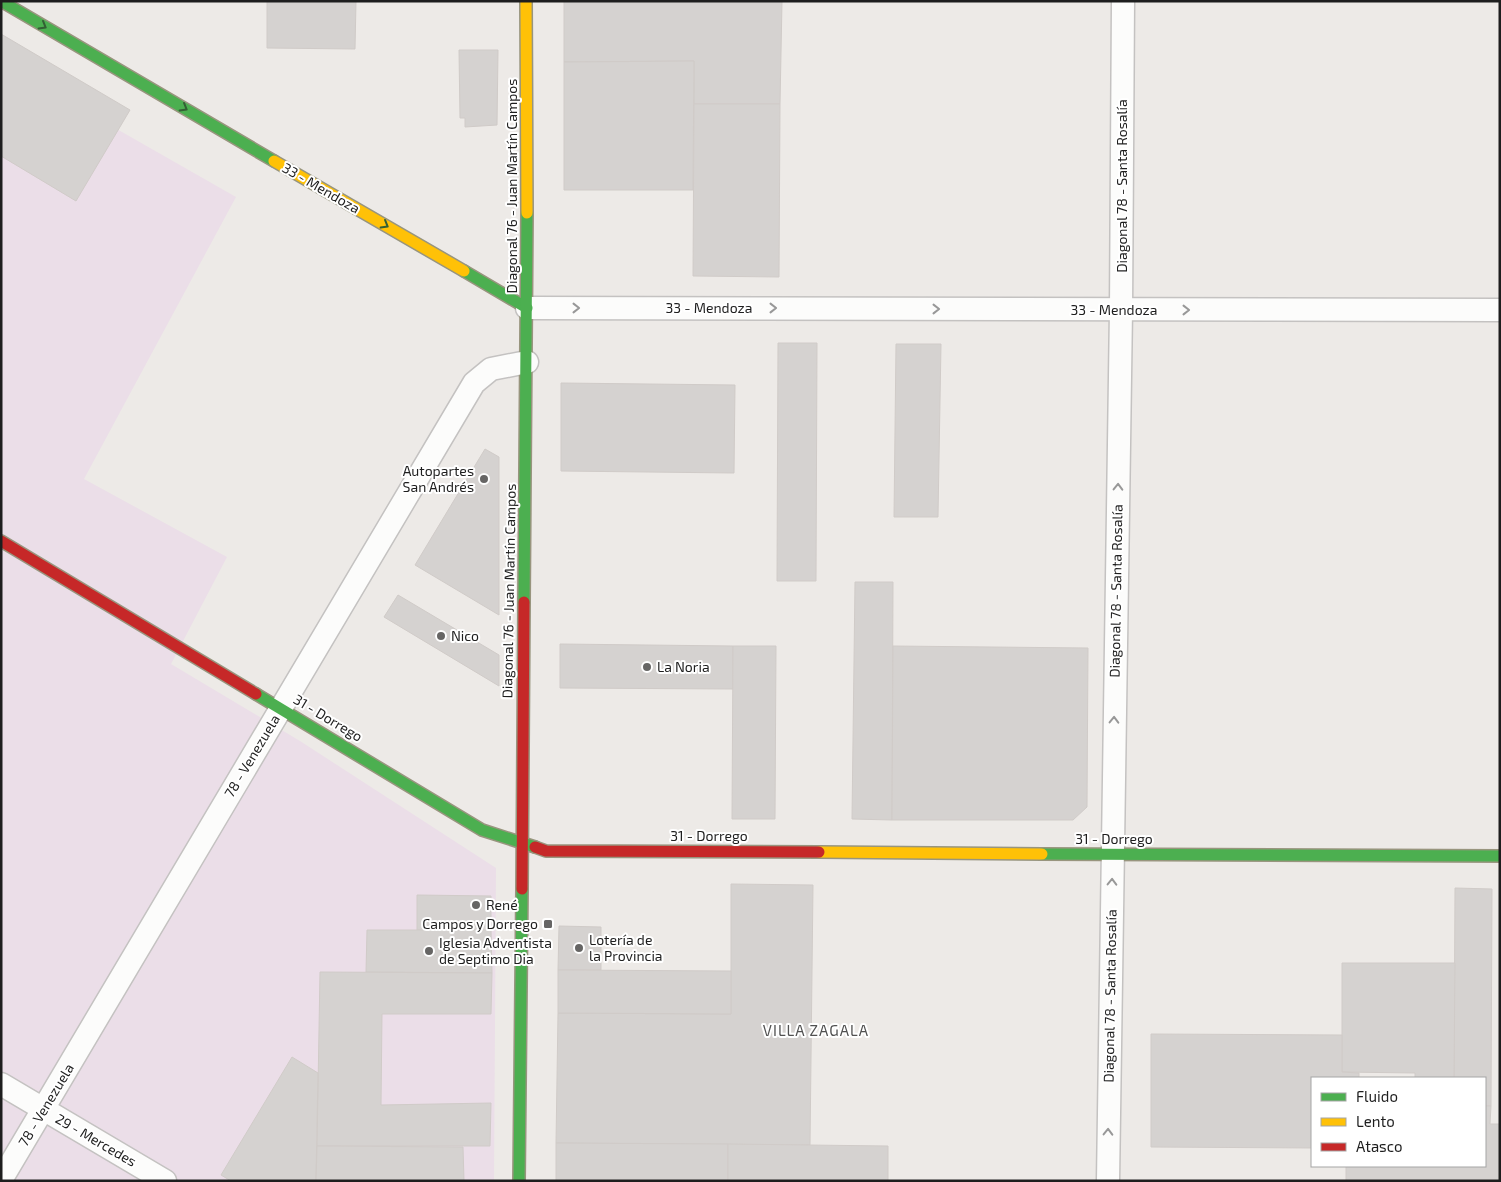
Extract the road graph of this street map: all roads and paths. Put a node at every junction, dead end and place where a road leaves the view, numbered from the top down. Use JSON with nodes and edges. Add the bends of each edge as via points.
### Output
{"nodes":[{"id":1,"x":1,"y":1,"type":"edge"},
{"id":2,"x":526,"y":1,"type":"edge"},
{"id":3,"x":1123,"y":1,"type":"edge"},
{"id":4,"x":527,"y":308,"type":"junction"},
{"id":5,"x":1121,"y":310,"type":"junction"},
{"id":6,"x":1500,"y":310,"type":"edge"},
{"id":7,"x":526,"y":362,"type":"junction"},
{"id":8,"x":1,"y":541,"type":"edge"},
{"id":9,"x":282,"y":708,"type":"junction"},
{"id":10,"x":522,"y":844,"type":"junction"},
{"id":11,"x":1112,"y":854,"type":"junction"},
{"id":12,"x":1500,"y":856,"type":"edge"},
{"id":13,"x":1,"y":1084,"type":"edge"},
{"id":14,"x":43,"y":1109,"type":"junction"},
{"id":15,"x":1,"y":1180,"type":"edge"},
{"id":16,"x":165,"y":1181,"type":"edge"},
{"id":17,"x":519,"y":1181,"type":"edge"},
{"id":18,"x":1108,"y":1181,"type":"edge"}],
"edges":[{"from":1,"to":4,"type":"street","name":"33 - Mendoza","one_way":true},
{"from":2,"to":4,"type":"street","name":"Diagonal 76 - Juan Martín Campos"},
{"from":3,"to":5,"type":"street","name":"Diagonal 78 - Santa Rosalía"},
{"from":4,"to":5,"type":"street","name":"33 - Mendoza","one_way":true},
{"from":4,"to":7,"type":"street","name":"Diagonal 76 - Juan Martín Campos"},
{"from":5,"to":6,"type":"street","name":"33 - Mendoza","one_way":true},
{"from":11,"to":5,"type":"street","name":"Diagonal 78 - Santa Rosalía","one_way":true},
{"from":7,"to":9,"type":"street","name":"78 - Venezuela","via":[[491,369],[474,383]]},
{"from":7,"to":10,"type":"street","name":"Diagonal 76 - Juan Martín Campos"},
{"from":8,"to":9,"type":"street","name":"31 - Dorrego"},
{"from":9,"to":10,"type":"street","name":"31 - Dorrego","via":[[482,830]]},
{"from":9,"to":14,"type":"street","name":"78 - Venezuela"},
{"from":10,"to":11,"type":"street","name":"31 - Dorrego","via":[[546,851]]},
{"from":10,"to":17,"type":"street","name":"Diagonal 76 - Juan Martín Campos"},
{"from":11,"to":12,"type":"street","name":"31 - Dorrego"},
{"from":18,"to":11,"type":"street","name":"Diagonal 78 - Santa Rosalía","one_way":true},
{"from":13,"to":14,"type":"street","name":"29 - Mercedes"},
{"from":14,"to":15,"type":"street","name":"78 - Venezuela"},
{"from":14,"to":16,"type":"street","name":"29 - Mercedes"}]}
